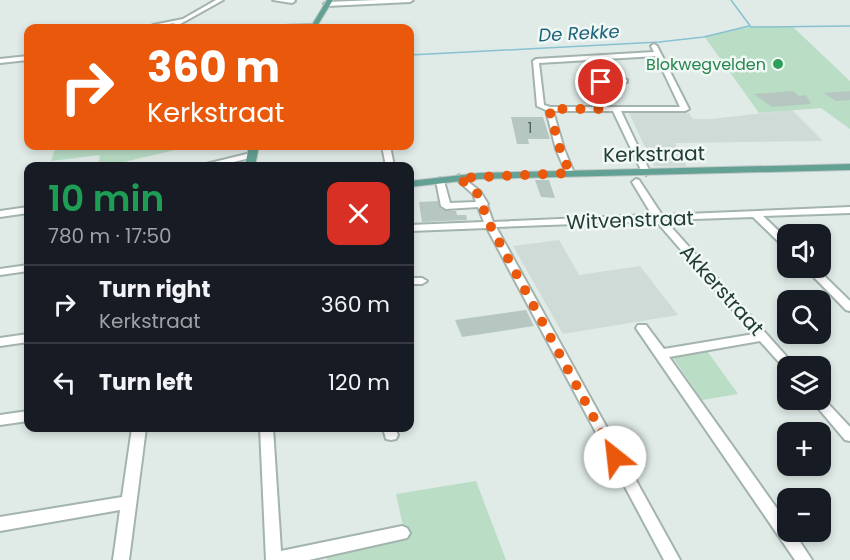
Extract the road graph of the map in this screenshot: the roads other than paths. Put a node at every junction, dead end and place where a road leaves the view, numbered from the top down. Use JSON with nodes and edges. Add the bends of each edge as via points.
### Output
{"nodes":[{"id":1,"x":220,"y":0,"type":"edge"},
{"id":2,"x":276,"y":0,"type":"edge"},
{"id":3,"x":282,"y":0,"type":"edge"},
{"id":4,"x":410,"y":0,"type":"edge"},
{"id":5,"x":292,"y":1,"type":"edge"},
{"id":6,"x":329,"y":2,"type":"edge"},
{"id":7,"x":184,"y":20,"type":"junction"},
{"id":8,"x":160,"y":24,"type":"edge"},
{"id":9,"x":177,"y":24,"type":"edge"},
{"id":10,"x":316,"y":24,"type":"edge"},
{"id":11,"x":654,"y":46,"type":"dead end"},
{"id":12,"x":658,"y":54,"type":"junction"},
{"id":13,"x":24,"y":58,"type":"edge"},
{"id":14,"x":0,"y":61,"type":"edge"},
{"id":15,"x":625,"y":81,"type":"dead end"},
{"id":16,"x":549,"y":109,"type":"junction"},
{"id":17,"x":604,"y":109,"type":"junction"},
{"id":18,"x":616,"y":109,"type":"junction"},
{"id":19,"x":251,"y":156,"type":"edge"},
{"id":20,"x":226,"y":162,"type":"edge"},
{"id":21,"x":850,"y":167,"type":"edge"},
{"id":22,"x":646,"y":172,"type":"junction"},
{"id":23,"x":570,"y":173,"type":"junction"},
{"id":24,"x":459,"y":178,"type":"junction"},
{"id":25,"x":440,"y":181,"type":"junction"},
{"id":26,"x":636,"y":182,"type":"dead end"},
{"id":27,"x":414,"y":184,"type":"edge"},
{"id":28,"x":483,"y":204,"type":"junction"},
{"id":29,"x":850,"y":210,"type":"edge"},
{"id":30,"x":24,"y":211,"type":"edge"},
{"id":31,"x":0,"y":214,"type":"edge"},
{"id":32,"x":756,"y":215,"type":"junction"},
{"id":33,"x":659,"y":219,"type":"junction"},
{"id":34,"x":490,"y":225,"type":"junction"},
{"id":35,"x":414,"y":228,"type":"edge"},
{"id":36,"x":777,"y":235,"type":"edge"},
{"id":37,"x":24,"y":268,"type":"edge"},
{"id":38,"x":0,"y":272,"type":"edge"},
{"id":39,"x":820,"y":278,"type":"edge"},
{"id":40,"x":414,"y":281,"type":"edge"},
{"id":41,"x":422,"y":281,"type":"dead end"},
{"id":42,"x":850,"y":307,"type":"edge"},
{"id":43,"x":642,"y":328,"type":"dead end"},
{"id":44,"x":763,"y":336,"type":"junction"},
{"id":45,"x":24,"y":339,"type":"edge"},
{"id":46,"x":0,"y":342,"type":"edge"},
{"id":47,"x":661,"y":354,"type":"junction"},
{"id":48,"x":780,"y":356,"type":"edge"},
{"id":49,"x":828,"y":410,"type":"edge"},
{"id":50,"x":24,"y":417,"type":"edge"},
{"id":51,"x":0,"y":420,"type":"edge"},
{"id":52,"x":138,"y":432,"type":"edge"},
{"id":53,"x":266,"y":432,"type":"edge"},
{"id":54,"x":850,"y":436,"type":"edge"},
{"id":55,"x":129,"y":502,"type":"junction"},
{"id":56,"x":0,"y":524,"type":"edge"},
{"id":57,"x":402,"y":533,"type":"dead end"},
{"id":58,"x":121,"y":560,"type":"edge"},
{"id":59,"x":274,"y":560,"type":"edge"},
{"id":60,"x":672,"y":560,"type":"edge"},
{"id":61,"x":804,"y":560,"type":"edge"}],
"edges":[{"from":1,"to":7,"type":"street"},
{"from":2,"to":3,"type":"street"},
{"from":3,"to":5,"type":"street"},
{"from":4,"to":6,"type":"street"},
{"from":6,"to":10,"type":"main road"},
{"from":7,"to":8,"type":"street"},
{"from":7,"to":9,"type":"street"},
{"from":11,"to":12,"type":"street"},
{"from":12,"to":16,"type":"street","via":[[536,61],[541,106]]},
{"from":12,"to":18,"type":"street","via":[[686,109]]},
{"from":13,"to":14,"type":"street"},
{"from":15,"to":17,"type":"street","via":[[598,83]]},
{"from":16,"to":17,"type":"street"},
{"from":16,"to":23,"type":"street"},
{"from":17,"to":18,"type":"street"},
{"from":18,"to":22,"type":"street"},
{"from":19,"to":20,"type":"street"},
{"from":21,"to":22,"type":"main road","name":"Kerkstraat"},
{"from":22,"to":23,"type":"main road","name":"Kerkstraat"},
{"from":23,"to":24,"type":"main road","name":"Kerkstraat"},
{"from":24,"to":25,"type":"main road","name":"Kerkstraat"},
{"from":24,"to":28,"type":"street","via":[[477,193]]},
{"from":25,"to":27,"type":"main road","name":"Kerkstraat"},
{"from":25,"to":28,"type":"street","via":[[446,206]]},
{"from":26,"to":33,"type":"street","name":"Akkerstraat"},
{"from":28,"to":34,"type":"street"},
{"from":29,"to":32,"type":"street","name":"Witvenstraat"},
{"from":30,"to":31,"type":"street"},
{"from":32,"to":33,"type":"street","name":"Witvenstraat"},
{"from":32,"to":36,"type":"street"},
{"from":33,"to":34,"type":"street","name":"Witvenstraat"},
{"from":33,"to":44,"type":"street","name":"Akkerstraat"},
{"from":34,"to":35,"type":"street","name":"Witvenstraat"},
{"from":34,"to":60,"type":"street"},
{"from":37,"to":38,"type":"street"},
{"from":39,"to":42,"type":"street"},
{"from":40,"to":41,"type":"street"},
{"from":43,"to":47,"type":"street"},
{"from":44,"to":47,"type":"street"},
{"from":44,"to":48,"type":"street","name":"Akkerstraat"},
{"from":45,"to":46,"type":"street"},
{"from":47,"to":61,"type":"street"},
{"from":49,"to":54,"type":"street"},
{"from":50,"to":51,"type":"street"},
{"from":52,"to":55,"type":"street"},
{"from":53,"to":59,"type":"street"},
{"from":55,"to":56,"type":"street"},
{"from":55,"to":58,"type":"street"},
{"from":57,"to":59,"type":"street"}]}
